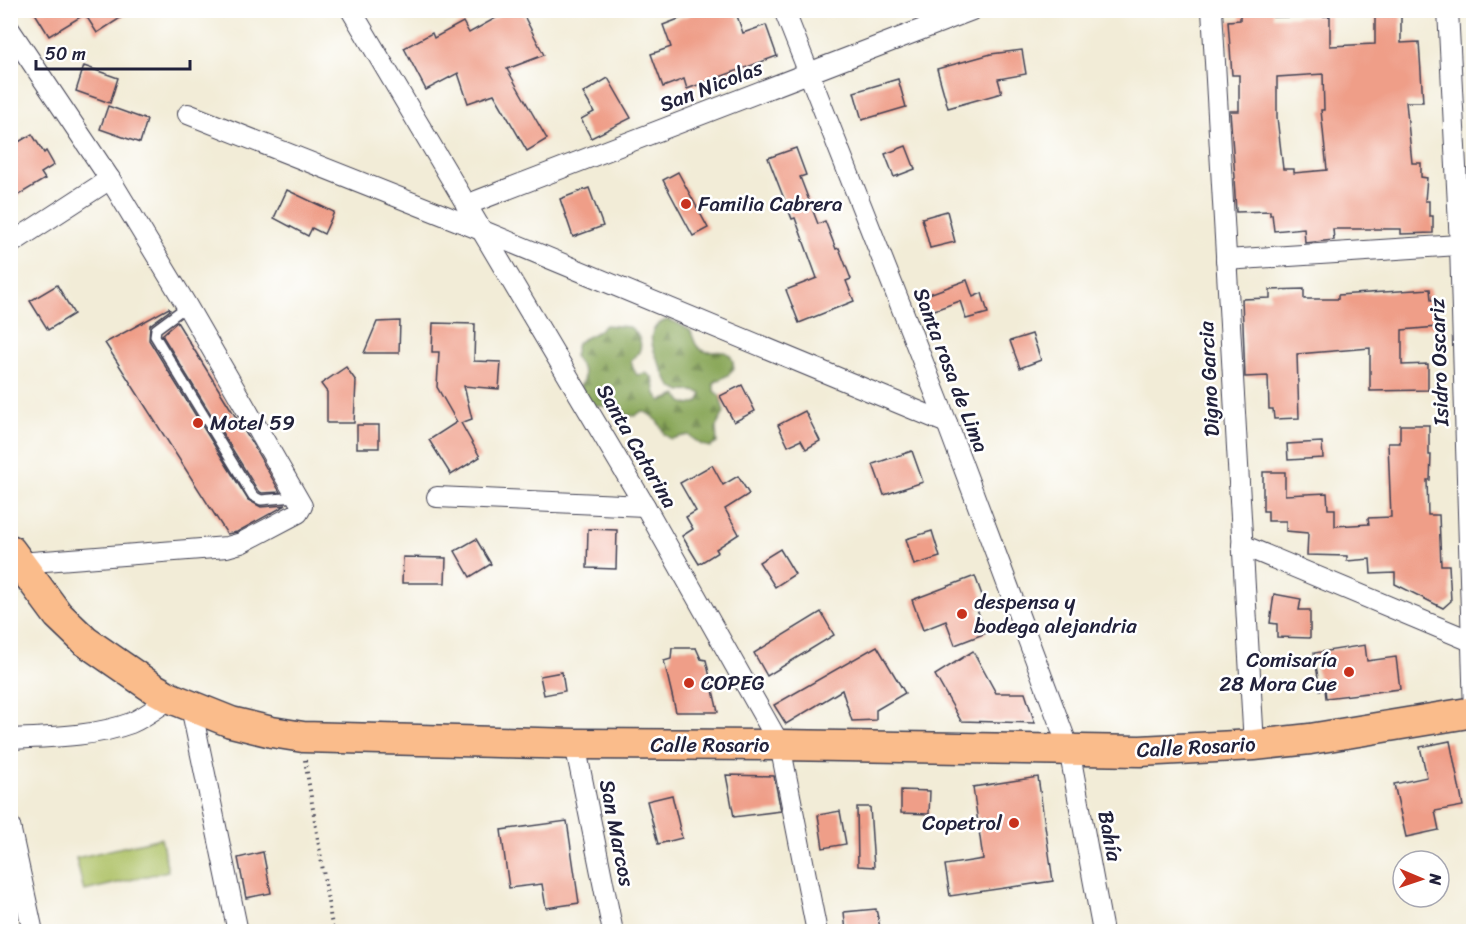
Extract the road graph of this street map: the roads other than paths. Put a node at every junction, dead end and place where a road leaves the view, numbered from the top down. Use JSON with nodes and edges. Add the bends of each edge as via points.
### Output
{"nodes":[{"id":1,"x":351,"y":10,"type":"edge"},
{"id":2,"x":784,"y":10,"type":"edge"},
{"id":3,"x":972,"y":10,"type":"edge"},
{"id":4,"x":1212,"y":10,"type":"edge"},
{"id":5,"x":1448,"y":10,"type":"edge"},
{"id":6,"x":10,"y":30,"type":"edge"},
{"id":7,"x":809,"y":74,"type":"junction"},
{"id":8,"x":188,"y":114,"type":"dead end"},
{"id":9,"x":110,"y":179,"type":"junction"},
{"id":10,"x":466,"y":206,"type":"junction"},
{"id":11,"x":481,"y":230,"type":"junction"},
{"id":12,"x":10,"y":244,"type":"edge"},
{"id":13,"x":1467,"y":245,"type":"edge"},
{"id":14,"x":1226,"y":260,"type":"junction"},
{"id":15,"x":186,"y":306,"type":"junction"},
{"id":16,"x":946,"y":423,"type":"junction"},
{"id":17,"x":298,"y":497,"type":"junction"},
{"id":18,"x":437,"y":497,"type":"dead end"},
{"id":19,"x":645,"y":506,"type":"junction"},
{"id":20,"x":1242,"y":545,"type":"junction"},
{"id":21,"x":15,"y":556,"type":"edge"},
{"id":22,"x":1472,"y":654,"type":"edge"},
{"id":23,"x":181,"y":703,"type":"junction"},
{"id":24,"x":1473,"y":712,"type":"edge"},
{"id":25,"x":10,"y":739,"type":"edge"},
{"id":26,"x":574,"y":744,"type":"junction"},
{"id":27,"x":780,"y":745,"type":"junction"},
{"id":28,"x":1254,"y":745,"type":"junction"},
{"id":29,"x":1069,"y":749,"type":"junction"},
{"id":30,"x":10,"y":826,"type":"edge"},
{"id":31,"x":33,"y":932,"type":"edge"},
{"id":32,"x":238,"y":932,"type":"edge"},
{"id":33,"x":613,"y":932,"type":"edge"},
{"id":34,"x":816,"y":932,"type":"edge"},
{"id":35,"x":1103,"y":932,"type":"edge"}],
"edges":[{"from":1,"to":10,"type":"street","name":"Santa Catarina"},
{"from":2,"to":7,"type":"street","name":"Santa rosa de Lima"},
{"from":3,"to":7,"type":"street","name":"San Nicolas"},
{"from":4,"to":14,"type":"street","name":"Digno Garcia"},
{"from":5,"to":13,"type":"street","name":"Isidro Oscariz"},
{"from":6,"to":9,"type":"street"},
{"from":7,"to":10,"type":"street","name":"San Nicolas"},
{"from":7,"to":16,"type":"street","name":"Santa rosa de Lima"},
{"from":8,"to":11,"type":"street"},
{"from":9,"to":12,"type":"street"},
{"from":9,"to":15,"type":"street"},
{"from":10,"to":11,"type":"street","name":"Santa Catarina"},
{"from":11,"to":16,"type":"street"},
{"from":11,"to":19,"type":"street","name":"Santa Catarina"},
{"from":13,"to":14,"type":"street"},
{"from":13,"to":22,"type":"street","name":"Isidro Oscariz"},
{"from":14,"to":20,"type":"street","name":"Digno Garcia"},
{"from":15,"to":17,"type":"street"},
{"from":15,"to":17,"type":"lane","via":[[156,329],[155,336],[253,496],[261,500]]},
{"from":16,"to":29,"type":"street","name":"Santa rosa de Lima"},
{"from":17,"to":21,"type":"street","via":[[302,506],[298,513],[241,543],[227,546]]},
{"from":18,"to":19,"type":"street"},
{"from":19,"to":27,"type":"street","name":"Santa Catarina"},
{"from":20,"to":22,"type":"street"},
{"from":20,"to":28,"type":"street","name":"Digno Garcia"},
{"from":21,"to":23,"type":"main road","name":"Calle Rosario","via":[[58,615],[85,641]]},
{"from":22,"to":24,"type":"street","name":"Isidro Oscariz"},
{"from":23,"to":25,"type":"street","via":[[111,729],[67,737]]},
{"from":23,"to":26,"type":"main road","name":"Calle Rosario","via":[[231,722],[303,737]]},
{"from":23,"to":32,"type":"street"},
{"from":24,"to":28,"type":"main road","name":"Calle Rosario"},
{"from":26,"to":27,"type":"main road","name":"Calle Rosario"},
{"from":26,"to":33,"type":"street","name":"San Marcos"},
{"from":27,"to":29,"type":"main road","name":"Calle Rosario"},
{"from":27,"to":34,"type":"street","name":"Santa Catarina"},
{"from":28,"to":29,"type":"main road","name":"Calle Rosario","via":[[1140,751]]},
{"from":29,"to":35,"type":"street","name":"Bahía"},
{"from":30,"to":31,"type":"street"}]}
